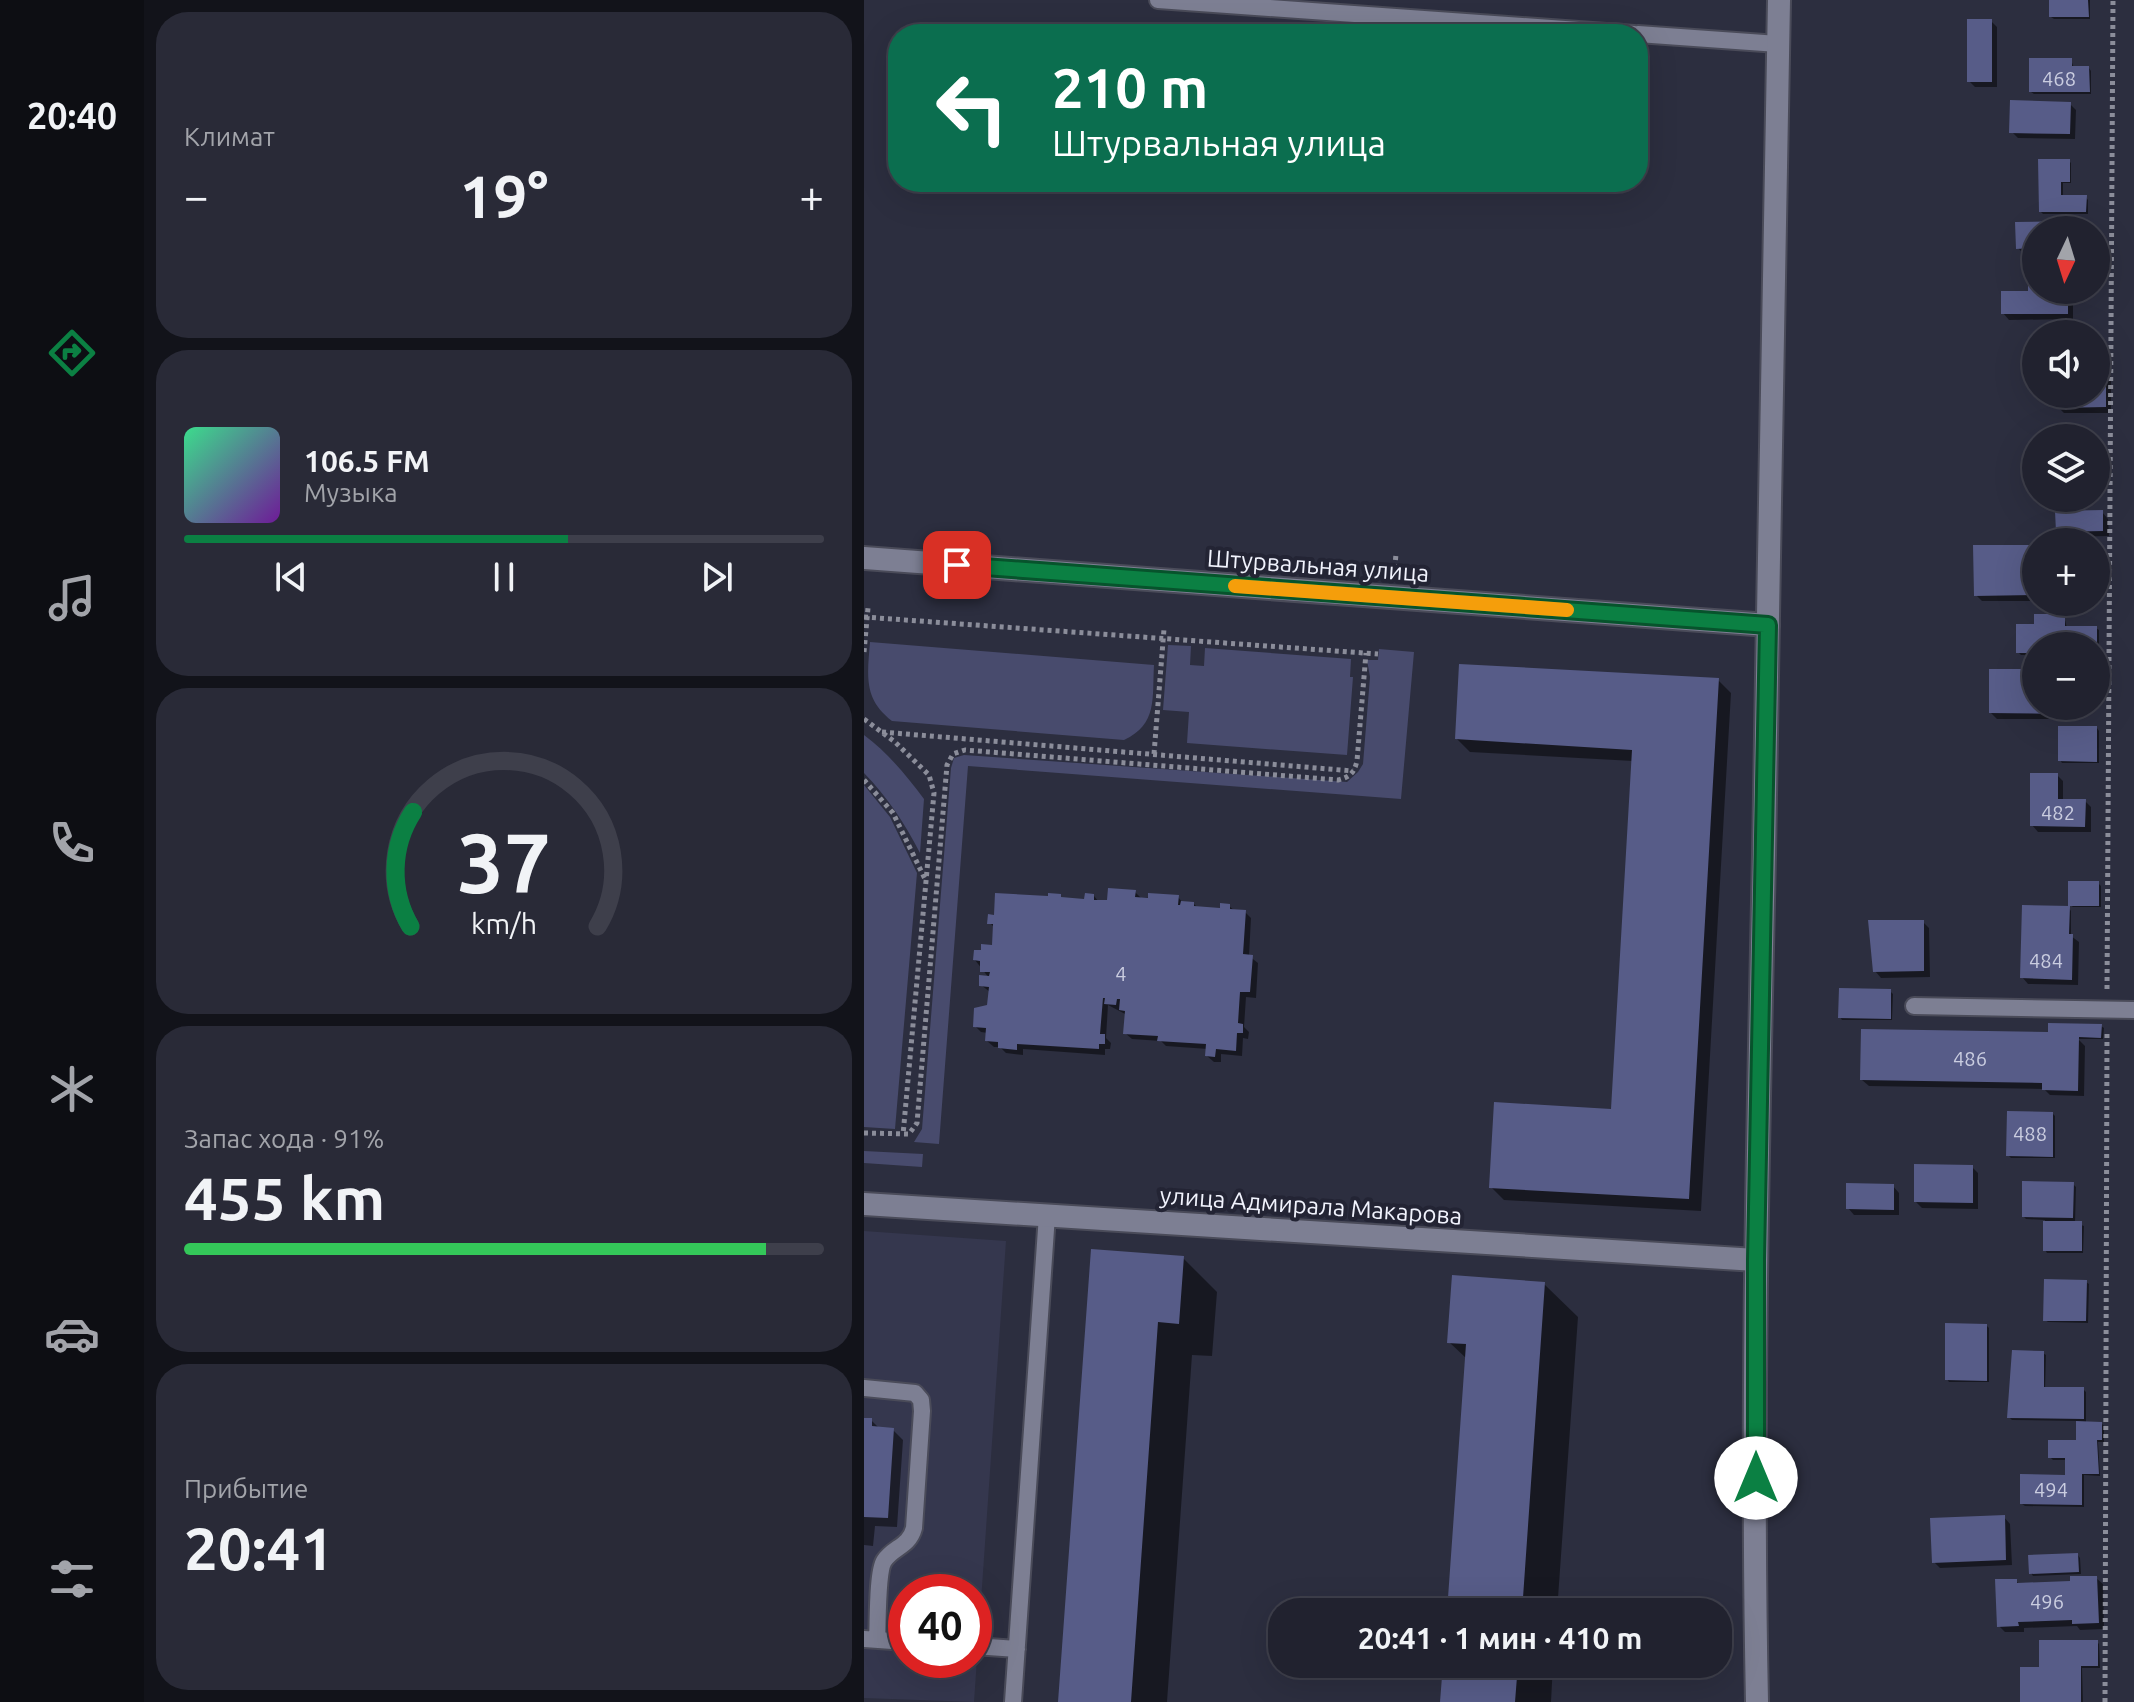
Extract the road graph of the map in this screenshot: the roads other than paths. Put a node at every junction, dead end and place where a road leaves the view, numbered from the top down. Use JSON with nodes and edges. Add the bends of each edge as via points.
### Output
{"nodes":[{"id":1,"x":1158,"y":0,"type":"edge"},
{"id":2,"x":1779,"y":0,"type":"edge"},
{"id":3,"x":1495,"y":24,"type":"edge"},
{"id":4,"x":1648,"y":35,"type":"edge"},
{"id":5,"x":1778,"y":44,"type":"junction"},
{"id":6,"x":864,"y":558,"type":"edge"},
{"id":7,"x":1768,"y":625,"type":"junction"},
{"id":8,"x":1914,"y":1006,"type":"dead end"},
{"id":9,"x":2134,"y":1010,"type":"edge"},
{"id":10,"x":864,"y":1204,"type":"edge"},
{"id":11,"x":1047,"y":1215,"type":"junction"},
{"id":12,"x":1756,"y":1260,"type":"junction"},
{"id":13,"x":864,"y":1388,"type":"edge"},
{"id":14,"x":870,"y":1639,"type":"edge"},
{"id":15,"x":992,"y":1647,"type":"edge"},
{"id":16,"x":1017,"y":1649,"type":"junction"},
{"id":17,"x":1013,"y":1702,"type":"edge"},
{"id":18,"x":1757,"y":1702,"type":"edge"}],
"edges":[{"from":1,"to":3,"type":"lane"},
{"from":2,"to":5,"type":"street"},
{"from":4,"to":5,"type":"lane"},
{"from":5,"to":7,"type":"street"},
{"from":6,"to":7,"type":"street","name":"Штурвальная улица"},
{"from":7,"to":12,"type":"street"},
{"from":8,"to":9,"type":"lane"},
{"from":10,"to":11,"type":"street","name":"улица Адмирала Макарова"},
{"from":11,"to":12,"type":"street","name":"улица Адмирала Макарова"},
{"from":11,"to":16,"type":"lane"},
{"from":12,"to":18,"type":"street"},
{"from":13,"to":14,"type":"lane","via":[[915,1393],[922,1411],[914,1528],[911,1539],[884,1561]]},
{"from":15,"to":16,"type":"lane"},
{"from":16,"to":17,"type":"lane"}]}
